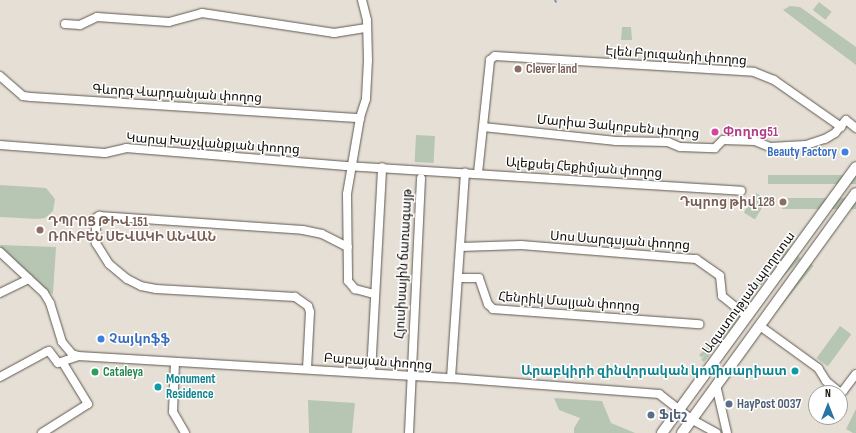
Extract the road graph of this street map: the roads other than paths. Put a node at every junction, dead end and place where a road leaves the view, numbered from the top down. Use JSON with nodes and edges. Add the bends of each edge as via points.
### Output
{"nodes":[{"id":1,"x":362,"y":0,"type":"edge"},
{"id":2,"x":65,"y":24,"type":"dead end"},
{"id":3,"x":367,"y":28,"type":"junction"},
{"id":4,"x":0,"y":76,"type":"edge"},
{"id":5,"x":360,"y":118,"type":"junction"},
{"id":6,"x":483,"y":127,"type":"junction"},
{"id":7,"x":841,"y":127,"type":"junction"},
{"id":8,"x":856,"y":128,"type":"edge"},
{"id":9,"x":0,"y":145,"type":"edge"},
{"id":10,"x":351,"y":166,"type":"junction"},
{"id":11,"x":382,"y":167,"type":"junction"},
{"id":12,"x":856,"y":167,"type":"edge"},
{"id":13,"x":426,"y":170,"type":"joint"},
{"id":14,"x":465,"y":172,"type":"junction"},
{"id":15,"x":478,"y":173,"type":"junction"},
{"id":16,"x":421,"y":178,"type":"dead end"},
{"id":17,"x":741,"y":191,"type":"dead end"},
{"id":18,"x":856,"y":193,"type":"edge"},
{"id":19,"x":348,"y":247,"type":"junction"},
{"id":20,"x":460,"y":247,"type":"junction"},
{"id":21,"x":0,"y":252,"type":"edge"},
{"id":22,"x":458,"y":278,"type":"junction"},
{"id":23,"x":29,"y":279,"type":"junction"},
{"id":24,"x":0,"y":294,"type":"edge"},
{"id":25,"x":374,"y":294,"type":"junction"},
{"id":26,"x":748,"y":317,"type":"junction"},
{"id":27,"x":699,"y":324,"type":"dead end"},
{"id":28,"x":760,"y":326,"type":"junction"},
{"id":29,"x":78,"y":356,"type":"junction"},
{"id":30,"x":175,"y":362,"type":"junction"},
{"id":31,"x":63,"y":364,"type":"junction"},
{"id":32,"x":306,"y":369,"type":"junction"},
{"id":33,"x":371,"y":373,"type":"junction"},
{"id":34,"x":856,"y":374,"type":"edge"},
{"id":35,"x":410,"y":376,"type":"junction"},
{"id":36,"x":0,"y":377,"type":"edge"},
{"id":37,"x":451,"y":378,"type":"junction"},
{"id":38,"x":716,"y":385,"type":"junction"},
{"id":39,"x":678,"y":410,"type":"junction"},
{"id":40,"x":692,"y":419,"type":"junction"},
{"id":41,"x":42,"y":433,"type":"edge"},
{"id":42,"x":185,"y":433,"type":"edge"},
{"id":43,"x":409,"y":433,"type":"edge"},
{"id":44,"x":662,"y":433,"type":"edge"},
{"id":45,"x":682,"y":433,"type":"edge"},
{"id":46,"x":716,"y":433,"type":"edge"},
{"id":47,"x":727,"y":433,"type":"edge"}],
"edges":[{"from":1,"to":3,"type":"street"},
{"from":2,"to":3,"type":"street","via":[[80,25],[97,17],[169,22],[202,14],[334,33]]},
{"from":3,"to":5,"type":"street","via":[[366,99]]},
{"from":4,"to":5,"type":"street","name":"Գևորգ Վարդանյան փողոց","via":[[23,96],[31,97]]},
{"from":5,"to":10,"type":"street"},
{"from":6,"to":7,"type":"street","name":"Մարիա Յակոբսեն փողոց","via":[[616,141],[668,142],[680,147],[715,148],[723,140],[755,141],[770,147],[806,145],[825,139]]},
{"from":6,"to":7,"type":"street","name":"Էլեն Բյուզանդի փողոց","via":[[490,60],[495,56],[754,72],[774,80]]},
{"from":6,"to":15,"type":"street"},
{"from":7,"to":8,"type":"street","via":[[846,120]]},
{"from":9,"to":10,"type":"street","name":"Կարպ Խաչվանքյան փողոց","via":[[105,153],[126,148]]},
{"from":10,"to":11,"type":"street","name":"Կարպ Խաչվանքյան փողոց"},
{"from":10,"to":19,"type":"street","via":[[347,194],[350,216]]},
{"from":11,"to":13,"type":"street","name":"Կարպ Խաչվանքյան փողոց"},
{"from":11,"to":25,"type":"street"},
{"from":12,"to":26,"type":"main road","name":"Ազատության պողոտա"},
{"from":13,"to":14,"type":"street","name":"Ալեքսեյ Հեքիմյան փողոց"},
{"from":14,"to":15,"type":"street","name":"Ալեքսեյ Հեքիմյան փողոց"},
{"from":14,"to":20,"type":"street"},
{"from":15,"to":17,"type":"street","name":"Ալեքսեյ Հեքիմյան փողոց"},
{"from":16,"to":35,"type":"street","name":"Հյուսիսային ճառագայթ"},
{"from":18,"to":28,"type":"main road"},
{"from":19,"to":25,"type":"street","via":[[350,286]]},
{"from":19,"to":32,"type":"street","via":[[322,234],[303,230],[99,216],[95,221],[95,236],[99,248],[117,272],[141,286],[295,297],[308,306],[310,312]]},
{"from":20,"to":22,"type":"street"},
{"from":20,"to":26,"type":"street","name":"Սոս Սարգսյան փողոց","via":[[521,245],[696,259],[720,276],[722,296]]},
{"from":21,"to":23,"type":"street"},
{"from":22,"to":27,"type":"street","name":"Հենրիկ Մալյան փողոց","via":[[479,278],[488,304],[493,309]]},
{"from":22,"to":37,"type":"street"},
{"from":23,"to":24,"type":"street"},
{"from":23,"to":29,"type":"street","via":[[44,293],[62,342],[72,354]]},
{"from":25,"to":33,"type":"street"},
{"from":26,"to":39,"type":"main road","name":"Ազատության պողոտա"},
{"from":28,"to":34,"type":"street","via":[[818,368],[826,381],[839,392],[843,391]]},
{"from":28,"to":38,"type":"main road"},
{"from":29,"to":30,"type":"street","name":"Բաբայան փողոց"},
{"from":29,"to":31,"type":"street"},
{"from":30,"to":32,"type":"street","name":"Բաբայան փողոց"},
{"from":30,"to":42,"type":"street","via":[[173,412]]},
{"from":31,"to":36,"type":"street","via":[[54,360],[50,351]]},
{"from":31,"to":41,"type":"street","via":[[88,404]]},
{"from":32,"to":33,"type":"street","name":"Բաբայան փողոց"},
{"from":33,"to":35,"type":"street","name":"Բաբայան փողոց"},
{"from":35,"to":37,"type":"street","name":"Բաբայան փողոց"},
{"from":35,"to":43,"type":"street","name":"Հյուսիսային ճառագայթ"},
{"from":37,"to":39,"type":"street","name":"Բաբայան փողոց","via":[[659,394]]},
{"from":38,"to":40,"type":"main road"},
{"from":38,"to":47,"type":"street"},
{"from":39,"to":40,"type":"street","name":"Բաբայան փողոց"},
{"from":39,"to":44,"type":"main road","name":"Ազատության պողոտա"},
{"from":40,"to":45,"type":"main road"},
{"from":40,"to":46,"type":"street","name":"Բաբայան փողոց"}]}
